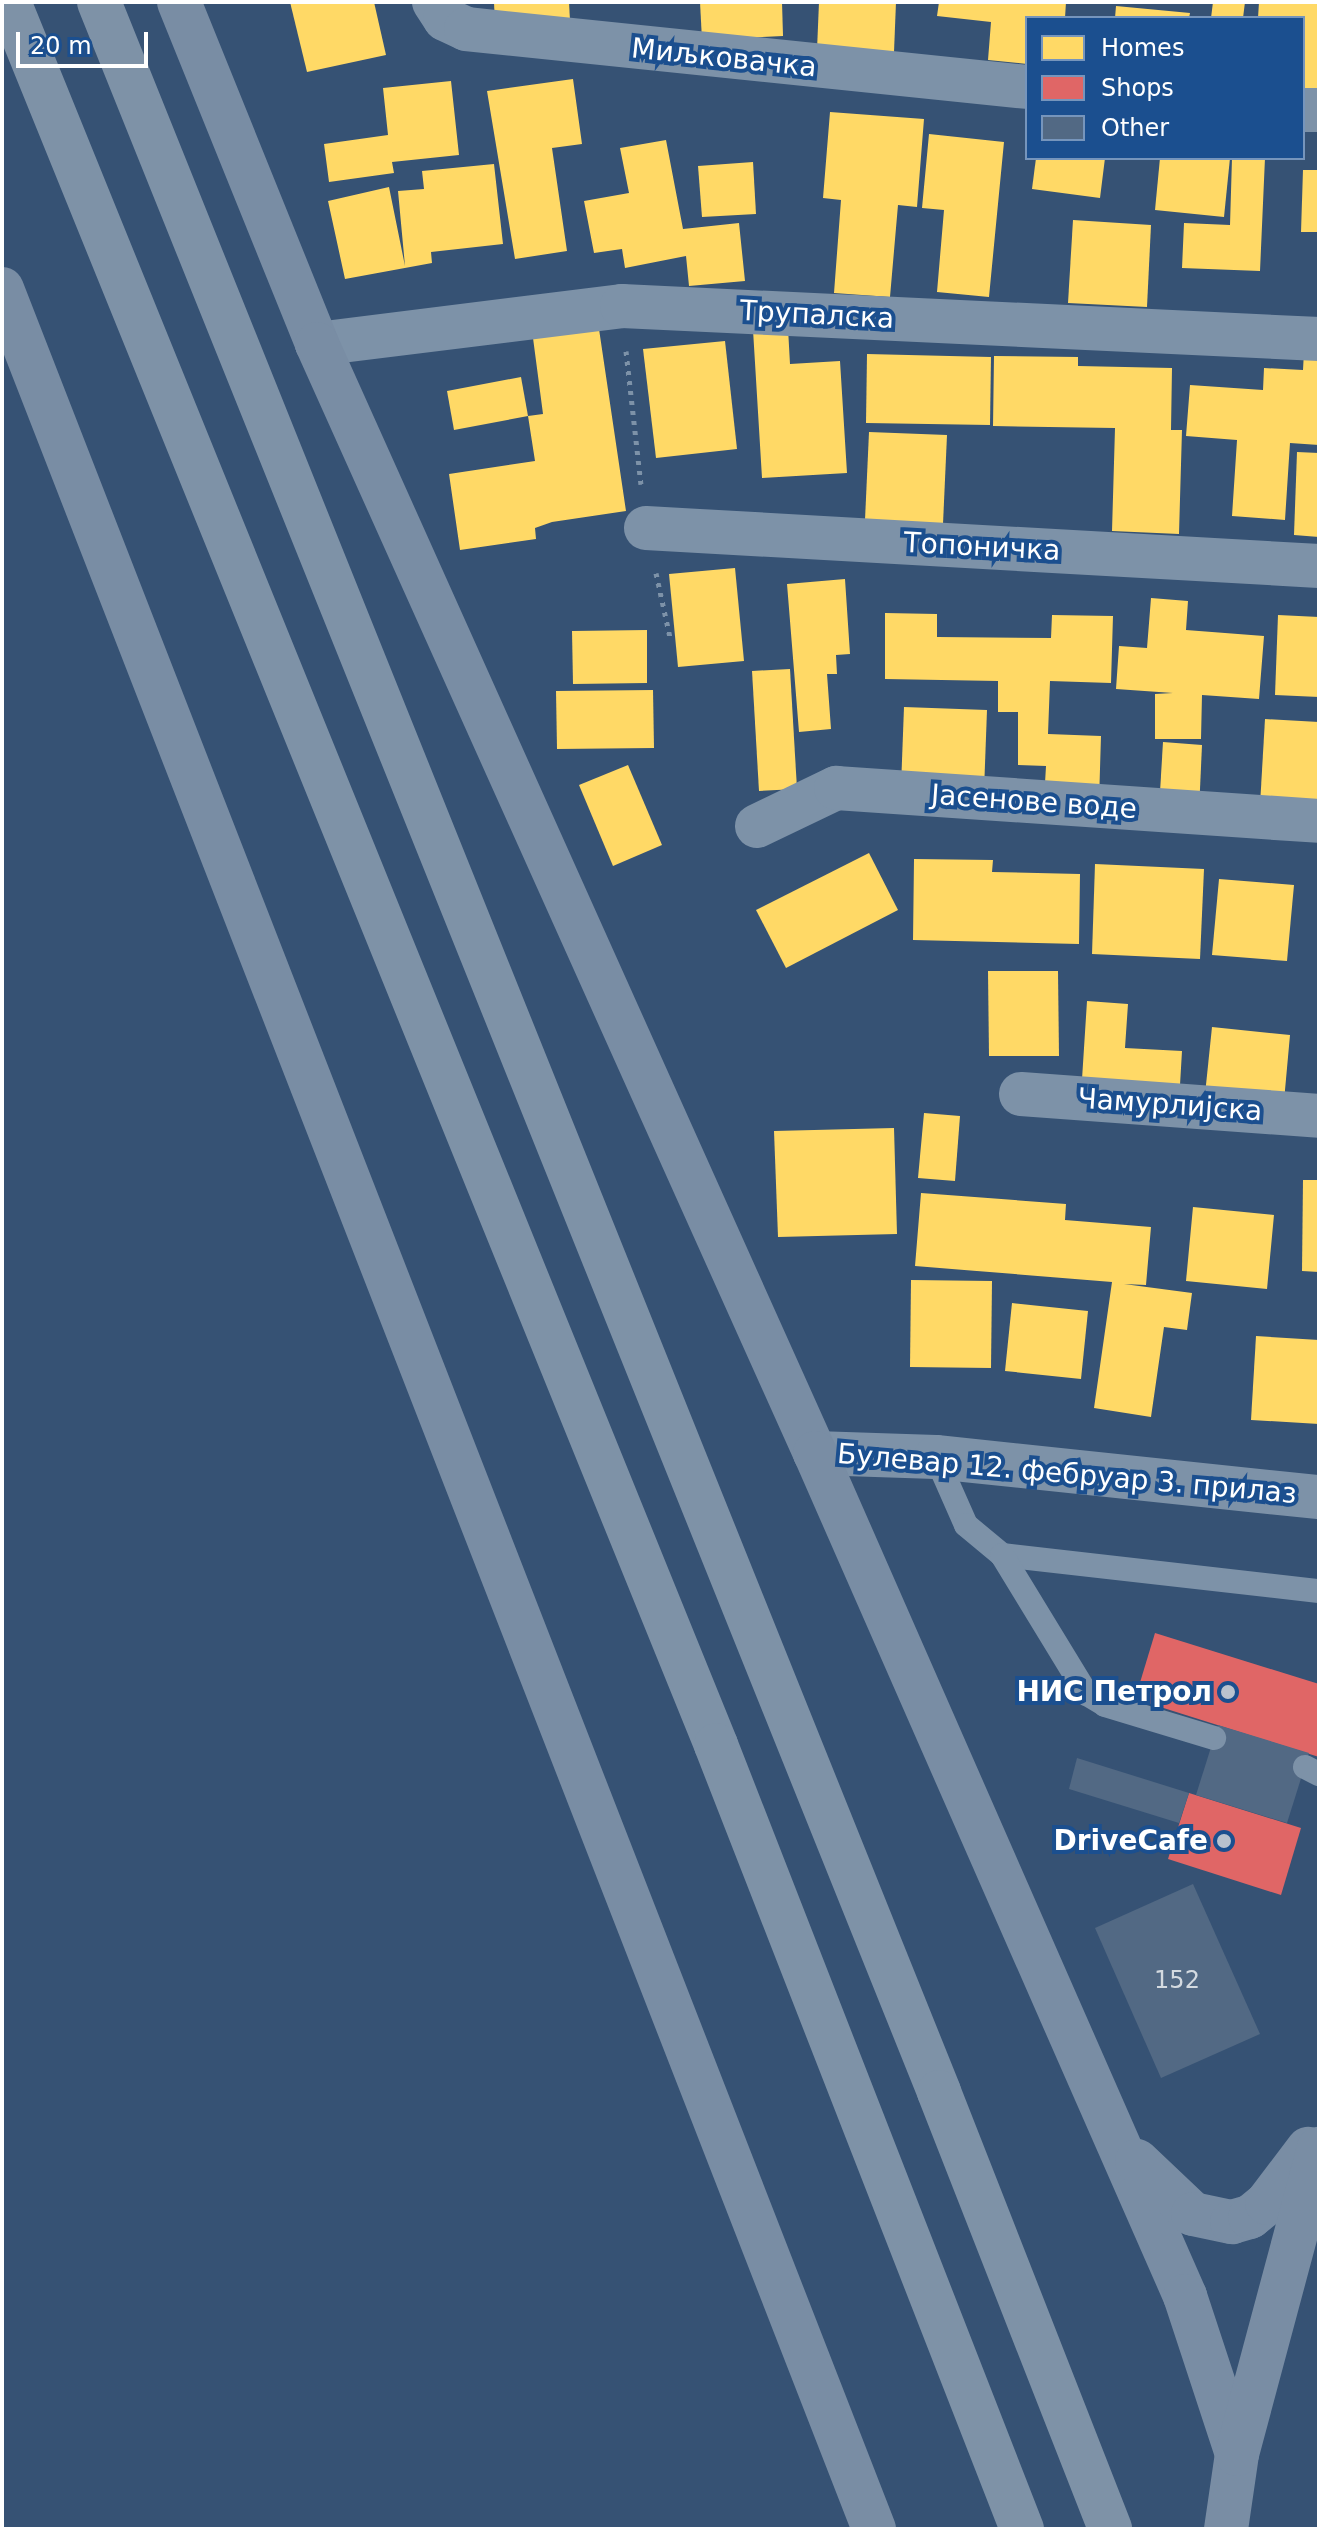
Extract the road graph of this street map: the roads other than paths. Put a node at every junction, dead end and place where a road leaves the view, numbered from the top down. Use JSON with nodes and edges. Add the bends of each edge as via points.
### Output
{"nodes":[{"id":1,"x":9,"y":2,"type":"edge"},
{"id":2,"x":99,"y":2,"type":"edge"},
{"id":3,"x":179,"y":2,"type":"edge"},
{"id":4,"x":434,"y":2,"type":"edge"},
{"id":5,"x":1025,"y":87,"type":"edge"},
{"id":6,"x":2,"y":289,"type":"edge"},
{"id":7,"x":1319,"y":339,"type":"edge"},
{"id":8,"x":317,"y":344,"type":"junction"},
{"id":9,"x":646,"y":528,"type":"road end"},
{"id":10,"x":1319,"y":566,"type":"edge"},
{"id":11,"x":1319,"y":821,"type":"edge"},
{"id":12,"x":757,"y":826,"type":"dead end"},
{"id":13,"x":1021,"y":1094,"type":"dead end"},
{"id":14,"x":1319,"y":1116,"type":"edge"},
{"id":15,"x":815,"y":1453,"type":"junction"},
{"id":16,"x":936,"y":1457,"type":"junction"},
{"id":17,"x":1319,"y":1497,"type":"edge"},
{"id":18,"x":1002,"y":1555,"type":"junction"},
{"id":19,"x":1319,"y":1591,"type":"edge"},
{"id":20,"x":1214,"y":1738,"type":"dead end"},
{"id":21,"x":1107,"y":2125,"type":"junction"},
{"id":22,"x":1319,"y":2133,"type":"edge"},
{"id":23,"x":1319,"y":2149,"type":"edge"},
{"id":24,"x":1237,"y":2454,"type":"junction"},
{"id":25,"x":874,"y":2529,"type":"edge"},
{"id":26,"x":1022,"y":2529,"type":"edge"},
{"id":27,"x":1110,"y":2529,"type":"edge"},
{"id":28,"x":1226,"y":2529,"type":"edge"}],
"edges":[{"from":1,"to":26,"type":"highway","via":[[716,1745]]},
{"from":2,"to":27,"type":"highway"},
{"from":3,"to":8,"type":"main road"},
{"from":4,"to":5,"type":"street","name":"Миљковачка","via":[[445,19],[466,29]]},
{"from":6,"to":25,"type":"main road"},
{"from":7,"to":8,"type":"street","name":"Трупалска","via":[[622,306]]},
{"from":8,"to":15,"type":"main road"},
{"from":9,"to":10,"type":"street","name":"Топоничка"},
{"from":11,"to":12,"type":"street","name":"Јасенове воде","via":[[836,788]]},
{"from":13,"to":14,"type":"street","name":"Чамурлијска"},
{"from":15,"to":16,"type":"street","name":"Булевар 12. фебруар 3. прилаз"},
{"from":15,"to":21,"type":"main road"},
{"from":16,"to":17,"type":"street","name":"Булевар 12. фебруар 3. прилаз"},
{"from":16,"to":18,"type":"lane","via":[[966,1525]]},
{"from":18,"to":19,"type":"lane"},
{"from":18,"to":20,"type":"lane","via":[[1087,1694],[1105,1705]]},
{"from":21,"to":22,"type":"main road","via":[[1179,2205],[1213,2221],[1232,2222],[1250,2217],[1267,2203]]},
{"from":21,"to":24,"type":"main road","via":[[1185,2296]]},
{"from":23,"to":24,"type":"main road"},
{"from":24,"to":28,"type":"main road"}]}
